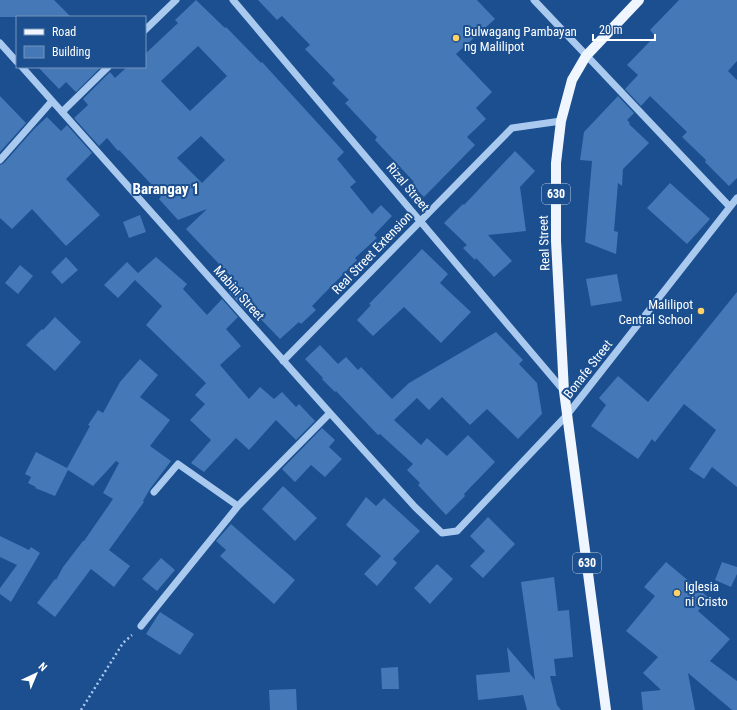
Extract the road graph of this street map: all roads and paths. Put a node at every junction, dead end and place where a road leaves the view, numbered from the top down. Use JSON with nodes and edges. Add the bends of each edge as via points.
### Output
{"nodes":[{"id":1,"x":176,"y":0,"type":"edge"},
{"id":2,"x":233,"y":0,"type":"edge"},
{"id":3,"x":534,"y":0,"type":"edge"},
{"id":4,"x":639,"y":0,"type":"edge"},
{"id":5,"x":146,"y":29,"type":"edge"},
{"id":6,"x":0,"y":43,"type":"edge"},
{"id":7,"x":586,"y":56,"type":"junction"},
{"id":8,"x":16,"y":61,"type":"edge"},
{"id":9,"x":23,"y":68,"type":"edge"},
{"id":10,"x":107,"y":68,"type":"edge"},
{"id":11,"x":52,"y":101,"type":"junction"},
{"id":12,"x":62,"y":112,"type":"junction"},
{"id":13,"x":561,"y":121,"type":"junction"},
{"id":14,"x":0,"y":160,"type":"edge"},
{"id":15,"x":737,"y":198,"type":"edge"},
{"id":16,"x":730,"y":208,"type":"junction"},
{"id":17,"x":421,"y":220,"type":"junction"},
{"id":18,"x":283,"y":361,"type":"junction"},
{"id":19,"x":564,"y":391,"type":"junction"},
{"id":20,"x":330,"y":413,"type":"junction"},
{"id":21,"x":567,"y":415,"type":"junction"},
{"id":22,"x":154,"y":492,"type":"dead end"},
{"id":23,"x":238,"y":506,"type":"junction"},
{"id":24,"x":442,"y":533,"type":"joint"},
{"id":25,"x":141,"y":626,"type":"joint"},
{"id":26,"x":81,"y":710,"type":"edge"},
{"id":27,"x":606,"y":710,"type":"edge"}],
"edges":[{"from":1,"to":5,"type":"street"},
{"from":2,"to":17,"type":"street","name":"Rizal Street"},
{"from":3,"to":7,"type":"street"},
{"from":4,"to":7,"type":"main road","name":"Real Street","number":"630"},
{"from":6,"to":8,"type":"street"},
{"from":7,"to":13,"type":"main road","name":"Real Street","number":"630","via":[[572,80]]},
{"from":7,"to":16,"type":"street"},
{"from":9,"to":11,"type":"street","name":"Mabini Street"},
{"from":10,"to":12,"type":"street"},
{"from":11,"to":12,"type":"street","name":"Mabini Street"},
{"from":11,"to":14,"type":"street"},
{"from":12,"to":18,"type":"street","name":"Mabini Street"},
{"from":13,"to":17,"type":"street","name":"Real Street Extension","via":[[512,128]]},
{"from":13,"to":19,"type":"main road","name":"Real Street","number":"630","via":[[556,162],[556,241]]},
{"from":15,"to":16,"type":"street","name":"Bonafe Street"},
{"from":16,"to":21,"type":"street","name":"Bonafe Street"},
{"from":17,"to":18,"type":"street","name":"Real Street Extension"},
{"from":17,"to":19,"type":"street","name":"Rizal Street"},
{"from":18,"to":20,"type":"street","name":"Mabini Street"},
{"from":19,"to":21,"type":"main road","name":"Real Street","number":"630"},
{"from":20,"to":23,"type":"street"},
{"from":20,"to":24,"type":"street","name":"Mabini Street"},
{"from":21,"to":24,"type":"street","name":"Bonafe Street","via":[[457,531]]},
{"from":21,"to":27,"type":"main road","number":"630"},
{"from":22,"to":23,"type":"street","via":[[178,464]]},
{"from":23,"to":25,"type":"street"},
{"from":25,"to":26,"type":"path","via":[[123,643]]}]}
